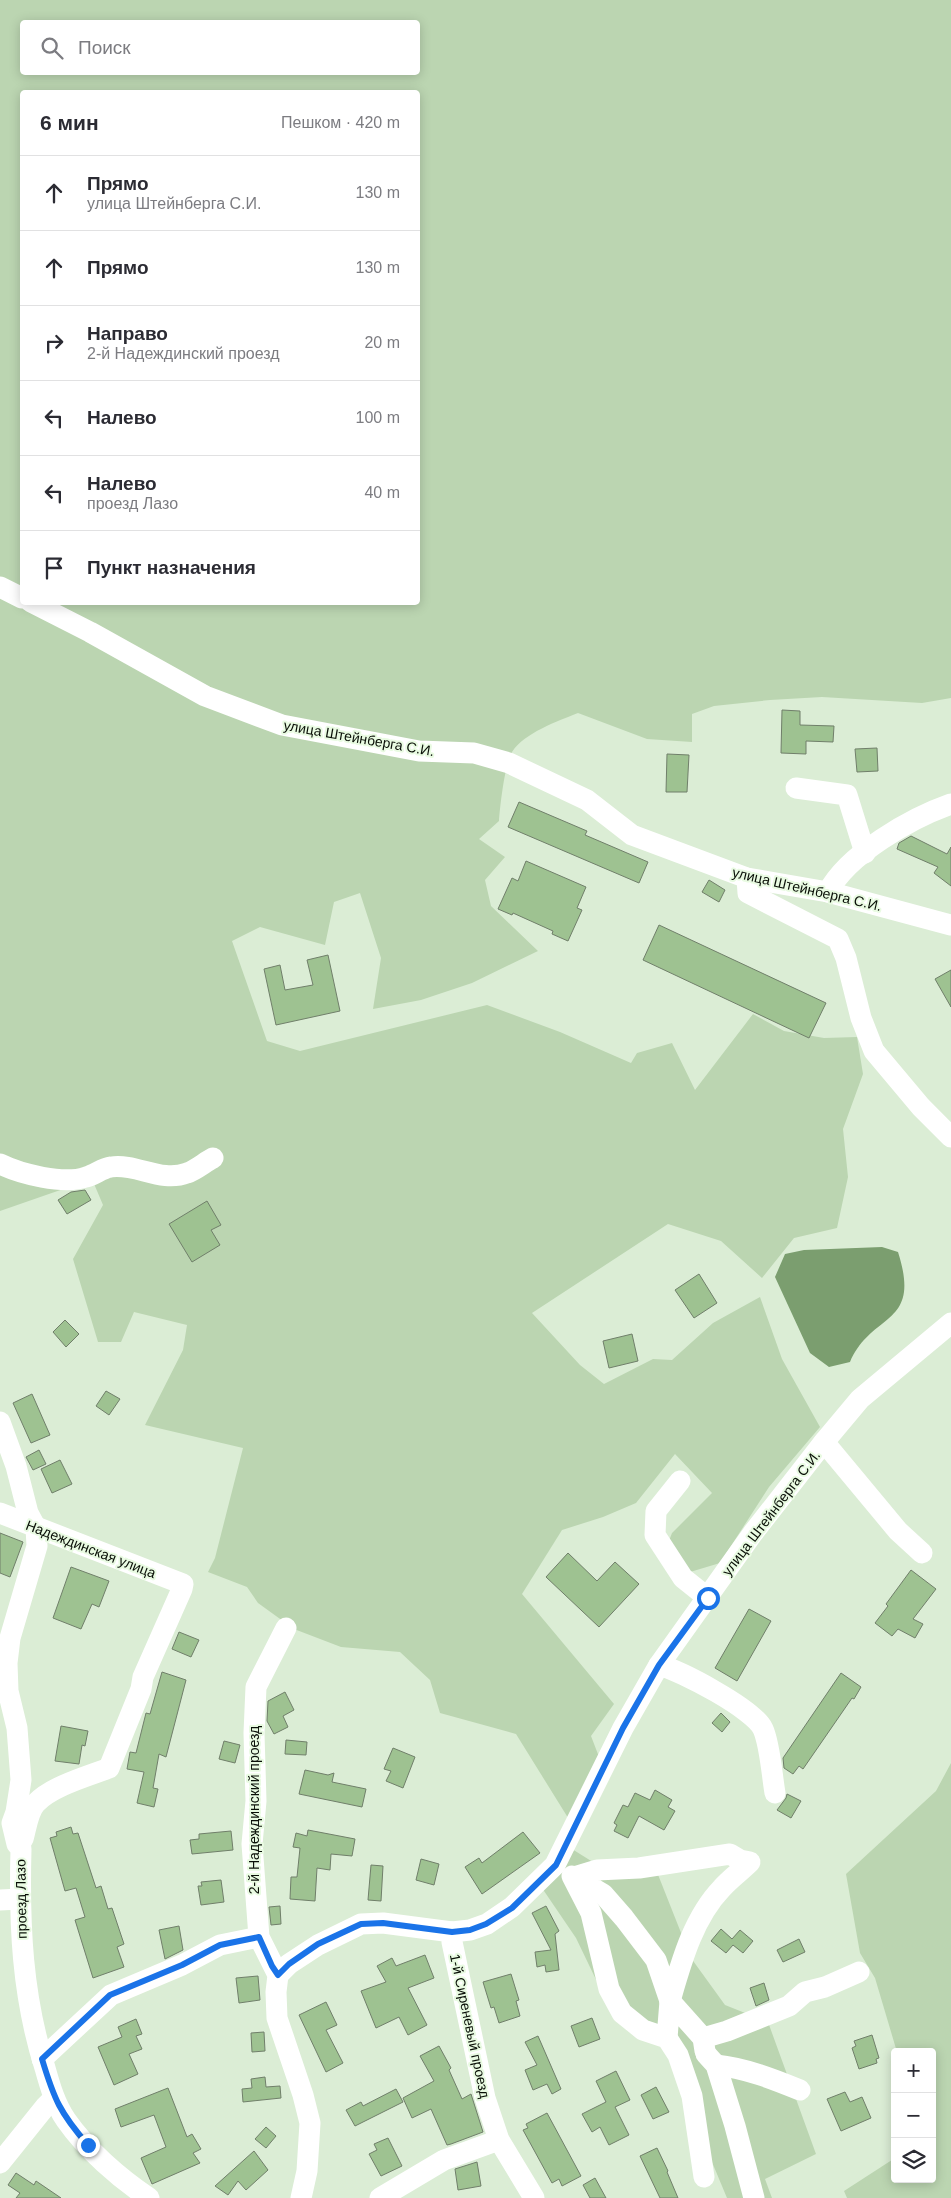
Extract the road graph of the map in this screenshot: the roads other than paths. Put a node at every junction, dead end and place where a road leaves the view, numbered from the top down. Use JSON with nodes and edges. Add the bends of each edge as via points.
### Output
{"nodes":[{"id":1,"x":0,"y":587,"type":"edge"},
{"id":2,"x":20,"y":597,"type":"edge"},
{"id":3,"x":37,"y":605,"type":"edge"},
{"id":4,"x":796,"y":788,"type":"dead end"},
{"id":5,"x":951,"y":804,"type":"edge"},
{"id":6,"x":865,"y":853,"type":"junction"},
{"id":7,"x":747,"y":878,"type":"junction"},
{"id":8,"x":828,"y":892,"type":"junction"},
{"id":9,"x":951,"y":925,"type":"edge"},
{"id":10,"x":951,"y":1138,"type":"edge"},
{"id":11,"x":214,"y":1158,"type":"dead end"},
{"id":12,"x":0,"y":1164,"type":"edge"},
{"id":13,"x":951,"y":1323,"type":"edge"},
{"id":14,"x":0,"y":1422,"type":"edge"},
{"id":15,"x":824,"y":1442,"type":"junction"},
{"id":16,"x":680,"y":1481,"type":"dead end"},
{"id":17,"x":0,"y":1513,"type":"edge"},
{"id":18,"x":36,"y":1528,"type":"junction"},
{"id":19,"x":922,"y":1553,"type":"dead end"},
{"id":20,"x":708,"y":1598,"type":"junction"},
{"id":21,"x":286,"y":1628,"type":"dead end"},
{"id":22,"x":659,"y":1665,"type":"junction"},
{"id":23,"x":775,"y":1793,"type":"dead end"},
{"id":24,"x":6,"y":1816,"type":"edge"},
{"id":25,"x":21,"y":1849,"type":"junction"},
{"id":26,"x":556,"y":1865,"type":"junction"},
{"id":27,"x":574,"y":1877,"type":"junction"},
{"id":28,"x":10,"y":1899,"type":"edge"},
{"id":29,"x":452,"y":1932,"type":"junction"},
{"id":30,"x":259,"y":1937,"type":"junction"},
{"id":31,"x":859,"y":1972,"type":"dead end"},
{"id":32,"x":278,"y":1975,"type":"junction"},
{"id":33,"x":670,"y":2001,"type":"junction"},
{"id":34,"x":672,"y":2047,"type":"junction"},
{"id":35,"x":708,"y":2052,"type":"junction"},
{"id":36,"x":42,"y":2059,"type":"junction"},
{"id":37,"x":800,"y":2090,"type":"dead end"},
{"id":38,"x":54,"y":2098,"type":"junction"},
{"id":39,"x":499,"y":2140,"type":"junction"},
{"id":40,"x":0,"y":2163,"type":"edge"},
{"id":41,"x":704,"y":2177,"type":"dead end"},
{"id":42,"x":149,"y":2198,"type":"edge"},
{"id":43,"x":301,"y":2198,"type":"edge"},
{"id":44,"x":380,"y":2198,"type":"edge"},
{"id":45,"x":534,"y":2198,"type":"edge"},
{"id":46,"x":754,"y":2198,"type":"edge"}],
"edges":[{"from":1,"to":2,"type":"street"},
{"from":3,"to":7,"type":"street","name":"улица Штейнберга С.И.","via":[[205,696],[282,725],[419,751],[474,753],[509,763],[587,800],[632,835]]},
{"from":4,"to":6,"type":"street","via":[[847,795]]},
{"from":5,"to":6,"type":"street","via":[[879,839]]},
{"from":6,"to":8,"type":"street","via":[[834,881]]},
{"from":7,"to":8,"type":"street","name":"улица Штейнберга С.И."},
{"from":7,"to":10,"type":"street","via":[[748,893],[838,940],[874,1051]]},
{"from":8,"to":9,"type":"street","name":"улица Штейнберга С.И."},
{"from":11,"to":12,"type":"street","via":[[186,1174],[160,1176],[127,1166],[109,1167],[85,1178],[54,1179],[16,1172]]},
{"from":13,"to":15,"type":"street","name":"улица Штейнберга С.И.","via":[[860,1399]]},
{"from":14,"to":18,"type":"street","name":"проезд Лазо","via":[[28,1513]]},
{"from":15,"to":19,"type":"street","via":[[898,1531]]},
{"from":15,"to":20,"type":"street","name":"улица Штейнберга С.И."},
{"from":16,"to":20,"type":"street","via":[[656,1511],[655,1535],[683,1578]]},
{"from":17,"to":18,"type":"street","name":"Надеждинская улица"},
{"from":18,"to":24,"type":"street","name":"проезд Лазо","via":[[38,1546],[10,1638],[7,1662],[21,1780],[16,1812]]},
{"from":18,"to":25,"type":"street","name":"Надеждинская улица","via":[[183,1584],[109,1768],[53,1792],[35,1804]]},
{"from":20,"to":22,"type":"street","name":"улица Штейнберга С.И."},
{"from":21,"to":30,"type":"street","name":"2-й Надеждинский проезд","via":[[256,1688],[254,1703],[256,1801],[252,1844]]},
{"from":22,"to":23,"type":"street","via":[[676,1670],[748,1711],[763,1728]]},
{"from":22,"to":26,"type":"street","name":"улица Штейнберга С.И.","via":[[623,1728]]},
{"from":24,"to":25,"type":"street","name":"проезд Лазо"},
{"from":25,"to":28,"type":"street","name":"проезд Лазо"},
{"from":26,"to":27,"type":"street"},
{"from":26,"to":29,"type":"street","name":"улица Штейнберга С.И.","via":[[512,1908],[486,1924]]},
{"from":27,"to":33,"type":"street","via":[[603,1894],[624,1918],[656,1960]]},
{"from":27,"to":33,"type":"street","via":[[597,1870],[639,1868],[730,1854],[750,1862],[721,1889],[704,1913],[682,1960]]},
{"from":27,"to":34,"type":"street","via":[[591,1913],[609,1989],[622,2013]]},
{"from":28,"to":36,"type":"street","name":"проезд Лазо"},
{"from":29,"to":32,"type":"street","name":"улица Штейнберга С.И.","via":[[383,1923],[361,1924],[318,1944]]},
{"from":29,"to":39,"type":"street","name":"1-й Сиреневый проезд","via":[[479,2074]]},
{"from":30,"to":32,"type":"street","name":"2-й Надеждинский проезд"},
{"from":30,"to":36,"type":"street","via":[[220,1945],[110,1995]]},
{"from":31,"to":35,"type":"street","via":[[805,1992],[788,2006],[727,2031]]},
{"from":32,"to":43,"type":"street","via":[[277,2018],[310,2123],[307,2172]]},
{"from":33,"to":34,"type":"street"},
{"from":33,"to":35,"type":"street"},
{"from":34,"to":35,"type":"street"},
{"from":34,"to":41,"type":"street","via":[[692,2096]]},
{"from":35,"to":37,"type":"street","via":[[730,2066]]},
{"from":35,"to":46,"type":"street","via":[[735,2126]]},
{"from":36,"to":38,"type":"street","name":"проезд Лазо"},
{"from":38,"to":40,"type":"street"},
{"from":38,"to":42,"type":"street","name":"проезд Лазо","via":[[66,2120],[88,2145],[130,2185]]},
{"from":39,"to":44,"type":"street","via":[[444,2160]]},
{"from":39,"to":45,"type":"street","name":"1-й Сиреневый проезд"}]}
